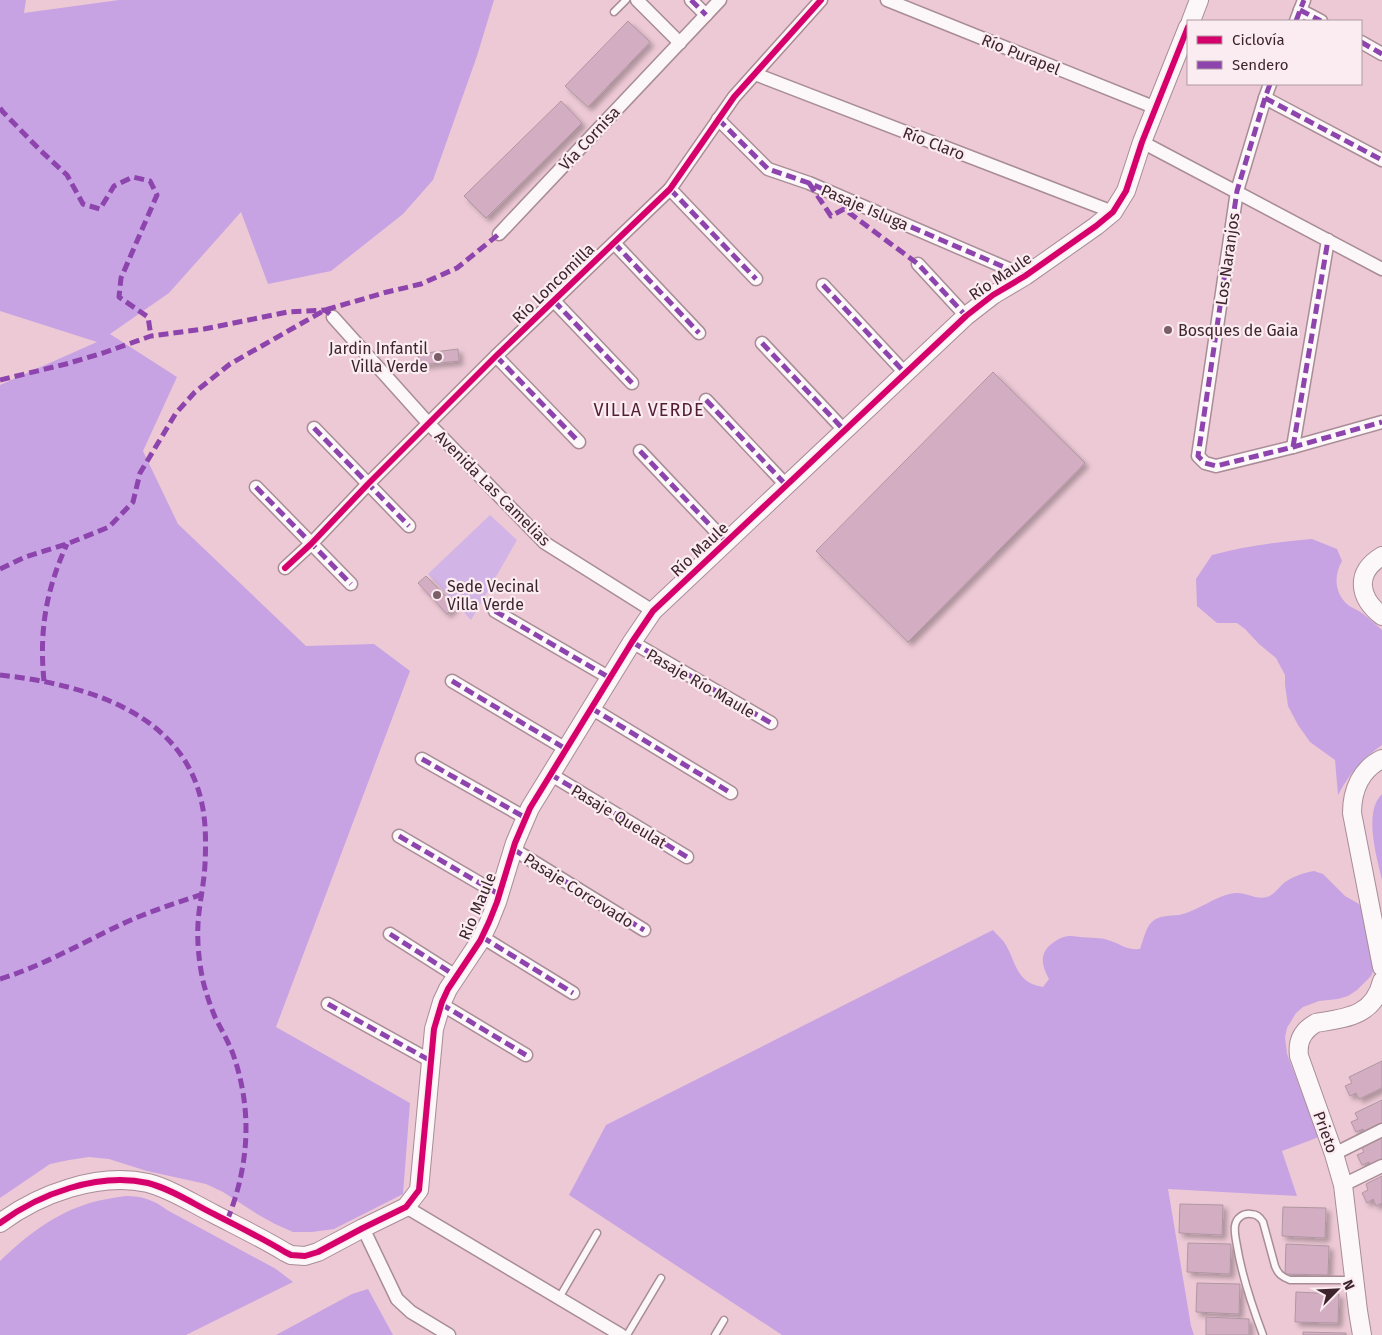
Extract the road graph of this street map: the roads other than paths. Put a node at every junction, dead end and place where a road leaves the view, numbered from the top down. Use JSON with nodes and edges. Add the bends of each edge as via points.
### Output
{"nodes":[{"id":1,"x":626,"y":0,"type":"edge"},
{"id":2,"x":636,"y":0,"type":"edge"},
{"id":3,"x":691,"y":0,"type":"edge"},
{"id":4,"x":720,"y":0,"type":"edge"},
{"id":5,"x":820,"y":0,"type":"edge"},
{"id":6,"x":887,"y":0,"type":"edge"},
{"id":7,"x":1199,"y":0,"type":"edge"},
{"id":8,"x":1300,"y":10,"type":"edge"},
{"id":9,"x":614,"y":12,"type":"dead end"},
{"id":10,"x":706,"y":15,"type":"junction"},
{"id":11,"x":1191,"y":20,"type":"edge"},
{"id":12,"x":1319,"y":20,"type":"edge"},
{"id":13,"x":1187,"y":30,"type":"edge"},
{"id":14,"x":680,"y":42,"type":"junction"},
{"id":15,"x":1362,"y":43,"type":"edge"},
{"id":16,"x":1382,"y":54,"type":"edge"},
{"id":17,"x":755,"y":74,"type":"junction"},
{"id":18,"x":1270,"y":85,"type":"edge"},
{"id":19,"x":1265,"y":98,"type":"junction"},
{"id":20,"x":1156,"y":108,"type":"junction"},
{"id":21,"x":718,"y":119,"type":"junction"},
{"id":22,"x":1142,"y":142,"type":"junction"},
{"id":23,"x":1382,"y":160,"type":"edge"},
{"id":24,"x":670,"y":189,"type":"junction"},
{"id":25,"x":1237,"y":191,"type":"junction"},
{"id":26,"x":1113,"y":212,"type":"junction"},
{"id":27,"x":498,"y":234,"type":"dead end"},
{"id":28,"x":1328,"y":240,"type":"junction"},
{"id":29,"x":614,"y":243,"type":"junction"},
{"id":30,"x":918,"y":264,"type":"dead end"},
{"id":31,"x":1382,"y":269,"type":"edge"},
{"id":32,"x":1025,"y":276,"type":"junction"},
{"id":33,"x":756,"y":279,"type":"dead end"},
{"id":34,"x":823,"y":285,"type":"dead end"},
{"id":35,"x":554,"y":301,"type":"junction"},
{"id":36,"x":966,"y":316,"type":"junction"},
{"id":37,"x":333,"y":317,"type":"dead end"},
{"id":38,"x":699,"y":333,"type":"dead end"},
{"id":39,"x":762,"y":343,"type":"dead end"},
{"id":40,"x":496,"y":356,"type":"junction"},
{"id":41,"x":905,"y":373,"type":"junction"},
{"id":42,"x":632,"y":383,"type":"dead end"},
{"id":43,"x":706,"y":400,"type":"dead end"},
{"id":44,"x":1382,"y":422,"type":"edge"},
{"id":45,"x":429,"y":424,"type":"junction"},
{"id":46,"x":314,"y":428,"type":"dead end"},
{"id":47,"x":844,"y":430,"type":"junction"},
{"id":48,"x":579,"y":442,"type":"dead end"},
{"id":49,"x":1293,"y":447,"type":"junction"},
{"id":50,"x":640,"y":451,"type":"dead end"},
{"id":51,"x":368,"y":484,"type":"junction"},
{"id":52,"x":786,"y":485,"type":"junction"},
{"id":53,"x":256,"y":487,"type":"dead end"},
{"id":54,"x":409,"y":526,"type":"dead end"},
{"id":55,"x":726,"y":542,"type":"junction"},
{"id":56,"x":311,"y":544,"type":"junction"},
{"id":57,"x":1382,"y":556,"type":"edge"},
{"id":58,"x":285,"y":568,"type":"dead end"},
{"id":59,"x":351,"y":584,"type":"dead end"},
{"id":60,"x":495,"y":611,"type":"dead end"},
{"id":61,"x":653,"y":611,"type":"junction"},
{"id":62,"x":1382,"y":616,"type":"edge"},
{"id":63,"x":632,"y":642,"type":"junction"},
{"id":64,"x":610,"y":678,"type":"junction"},
{"id":65,"x":452,"y":681,"type":"dead end"},
{"id":66,"x":591,"y":708,"type":"junction"},
{"id":67,"x":770,"y":723,"type":"dead end"},
{"id":68,"x":566,"y":749,"type":"junction"},
{"id":69,"x":422,"y":759,"type":"dead end"},
{"id":70,"x":1382,"y":760,"type":"edge"},
{"id":71,"x":550,"y":774,"type":"junction"},
{"id":72,"x":731,"y":793,"type":"dead end"},
{"id":73,"x":526,"y":818,"type":"junction"},
{"id":74,"x":399,"y":836,"type":"dead end"},
{"id":75,"x":513,"y":850,"type":"junction"},
{"id":76,"x":687,"y":857,"type":"dead end"},
{"id":77,"x":500,"y":895,"type":"junction"},
{"id":78,"x":644,"y":930,"type":"dead end"},
{"id":79,"x":390,"y":934,"type":"dead end"},
{"id":80,"x":482,"y":936,"type":"junction"},
{"id":81,"x":1382,"y":967,"type":"edge"},
{"id":82,"x":456,"y":976,"type":"junction"},
{"id":83,"x":1382,"y":981,"type":"edge"},
{"id":84,"x":573,"y":993,"type":"dead end"},
{"id":85,"x":328,"y":1004,"type":"dead end"},
{"id":86,"x":441,"y":1004,"type":"junction"},
{"id":87,"x":526,"y":1055,"type":"dead end"},
{"id":88,"x":431,"y":1062,"type":"junction"},
{"id":89,"x":1382,"y":1130,"type":"edge"},
{"id":90,"x":1334,"y":1154,"type":"junction"},
{"id":91,"x":1382,"y":1166,"type":"edge"},
{"id":92,"x":1343,"y":1185,"type":"junction"},
{"id":93,"x":406,"y":1207,"type":"junction"},
{"id":94,"x":0,"y":1223,"type":"edge"},
{"id":95,"x":363,"y":1228,"type":"junction"},
{"id":96,"x":597,"y":1233,"type":"dead end"},
{"id":97,"x":661,"y":1278,"type":"dead end"},
{"id":98,"x":1354,"y":1280,"type":"junction"},
{"id":99,"x":559,"y":1298,"type":"junction"},
{"id":100,"x":724,"y":1320,"type":"dead end"},
{"id":101,"x":449,"y":1335,"type":"edge"},
{"id":102,"x":622,"y":1335,"type":"edge"},
{"id":103,"x":627,"y":1335,"type":"edge"},
{"id":104,"x":715,"y":1335,"type":"edge"},
{"id":105,"x":1264,"y":1335,"type":"edge"},
{"id":106,"x":1362,"y":1335,"type":"edge"}],
"edges":[{"from":1,"to":9,"type":"lane"},
{"from":2,"to":14,"type":"street"},
{"from":3,"to":10,"type":"street"},
{"from":4,"to":10,"type":"street"},
{"from":5,"to":17,"type":"street","name":"Río Loncomilla"},
{"from":6,"to":20,"type":"street","name":"Río Purapel"},
{"from":7,"to":11,"type":"street"},
{"from":8,"to":12,"type":"street"},
{"from":10,"to":14,"type":"street"},
{"from":13,"to":20,"type":"street","name":"Río Maule"},
{"from":14,"to":27,"type":"street","name":"Vía Cornisa"},
{"from":15,"to":16,"type":"street"},
{"from":17,"to":21,"type":"street","name":"Río Loncomilla"},
{"from":17,"to":26,"type":"street","name":"Río Claro"},
{"from":18,"to":19,"type":"street","name":"Los Naranjos"},
{"from":19,"to":23,"type":"street"},
{"from":19,"to":25,"type":"street","name":"Los Naranjos"},
{"from":20,"to":22,"type":"street","name":"Río Maule"},
{"from":21,"to":24,"type":"street","name":"Río Loncomilla"},
{"from":21,"to":32,"type":"street","name":"Pasaje Isluga","via":[[768,169],[809,183]]},
{"from":22,"to":25,"type":"street"},
{"from":22,"to":26,"type":"street","name":"Río Maule","via":[[1126,192]]},
{"from":24,"to":29,"type":"street","name":"Río Loncomilla"},
{"from":24,"to":33,"type":"street"},
{"from":25,"to":28,"type":"street"},
{"from":25,"to":49,"type":"street","name":"Los Naranjos","via":[[1198,456],[1205,463],[1216,466]]},
{"from":26,"to":32,"type":"street","name":"Río Maule"},
{"from":28,"to":31,"type":"street"},
{"from":28,"to":49,"type":"street"},
{"from":29,"to":35,"type":"street","name":"Río Loncomilla"},
{"from":29,"to":38,"type":"street"},
{"from":30,"to":36,"type":"street"},
{"from":32,"to":36,"type":"street","name":"Río Maule"},
{"from":34,"to":41,"type":"street"},
{"from":35,"to":40,"type":"street","name":"Río Loncomilla"},
{"from":35,"to":42,"type":"street"},
{"from":36,"to":41,"type":"street","name":"Río Maule"},
{"from":37,"to":45,"type":"street","name":"Avenida Las Camelias"},
{"from":39,"to":47,"type":"street"},
{"from":40,"to":45,"type":"street","name":"Río Loncomilla"},
{"from":40,"to":48,"type":"street"},
{"from":41,"to":47,"type":"street","name":"Río Maule"},
{"from":43,"to":52,"type":"street"},
{"from":44,"to":49,"type":"street","name":"Los Naranjos"},
{"from":45,"to":51,"type":"street","name":"Río Loncomilla"},
{"from":45,"to":61,"type":"street","name":"Avenida Las Camelias","via":[[545,543]]},
{"from":46,"to":51,"type":"street"},
{"from":47,"to":52,"type":"street","name":"Río Maule"},
{"from":50,"to":55,"type":"street"},
{"from":51,"to":54,"type":"street"},
{"from":51,"to":56,"type":"street","name":"Río Loncomilla"},
{"from":52,"to":55,"type":"street","name":"Río Maule"},
{"from":53,"to":56,"type":"street"},
{"from":55,"to":61,"type":"street","name":"Río Maule"},
{"from":56,"to":58,"type":"street","name":"Río Loncomilla"},
{"from":56,"to":59,"type":"street"},
{"from":57,"to":62,"type":"street","via":[[1370,565],[1363,586],[1367,601]]},
{"from":60,"to":64,"type":"street"},
{"from":61,"to":63,"type":"street","name":"Río Maule"},
{"from":63,"to":64,"type":"street","name":"Río Maule"},
{"from":63,"to":67,"type":"street","name":"Pasaje Río Maule"},
{"from":64,"to":66,"type":"street","name":"Río Maule"},
{"from":65,"to":68,"type":"street"},
{"from":66,"to":68,"type":"street","name":"Río Maule"},
{"from":66,"to":72,"type":"street"},
{"from":68,"to":71,"type":"street","name":"Río Maule"},
{"from":69,"to":73,"type":"street"},
{"from":70,"to":81,"type":"street","via":[[1363,775],[1352,803]]},
{"from":71,"to":73,"type":"street","name":"Río Maule"},
{"from":71,"to":76,"type":"street","name":"Pasaje Queulat"},
{"from":73,"to":75,"type":"street","name":"Río Maule"},
{"from":74,"to":77,"type":"street"},
{"from":75,"to":77,"type":"street","name":"Río Maule"},
{"from":75,"to":78,"type":"street","name":"Pasaje Corcovado"},
{"from":77,"to":80,"type":"street","name":"Río Maule"},
{"from":79,"to":82,"type":"street"},
{"from":80,"to":82,"type":"street","name":"Río Maule"},
{"from":80,"to":84,"type":"street"},
{"from":82,"to":86,"type":"street","name":"Río Maule"},
{"from":83,"to":90,"type":"street","name":"Prieto","via":[[1378,994],[1362,1012],[1316,1023],[1299,1042],[1299,1056]]},
{"from":85,"to":88,"type":"street"},
{"from":86,"to":87,"type":"street"},
{"from":86,"to":88,"type":"street","name":"Río Maule","via":[[434,1029]]},
{"from":88,"to":93,"type":"street","name":"Río Maule","via":[[419,1190]]},
{"from":89,"to":90,"type":"street"},
{"from":90,"to":92,"type":"street","name":"Prieto"},
{"from":91,"to":92,"type":"street"},
{"from":92,"to":98,"type":"street","name":"Prieto"},
{"from":93,"to":95,"type":"street"},
{"from":93,"to":99,"type":"street"},
{"from":94,"to":95,"type":"street","via":[[28,1204],[61,1190],[120,1180],[147,1183],[171,1191],[298,1256],[311,1255]]},
{"from":95,"to":101,"type":"street","via":[[397,1299],[411,1312]]},
{"from":96,"to":99,"type":"lane"},
{"from":97,"to":103,"type":"lane"},
{"from":98,"to":105,"type":"lane","via":[[1284,1278],[1275,1266],[1261,1218],[1248,1213],[1240,1217],[1234,1229],[1239,1256]]},
{"from":98,"to":106,"type":"street","name":"Prieto"},
{"from":99,"to":102,"type":"street"},
{"from":100,"to":104,"type":"lane"}]}
